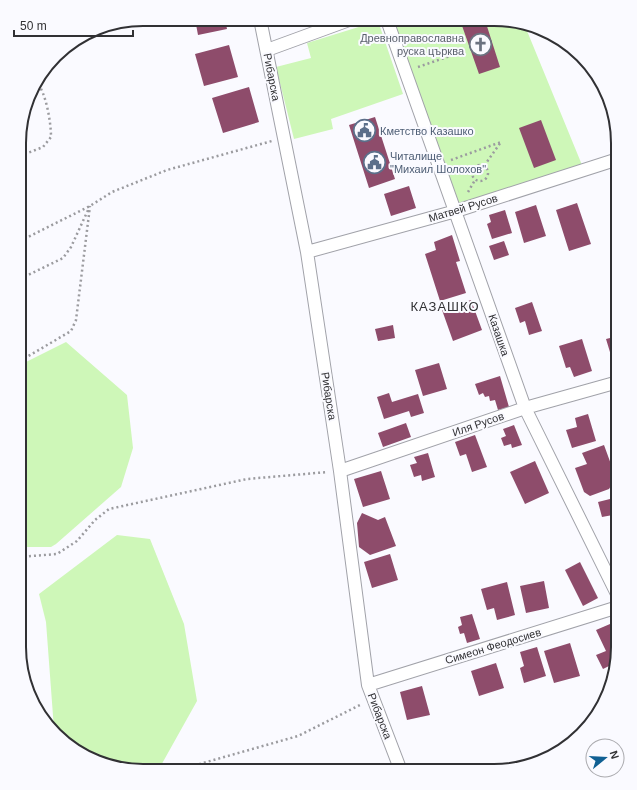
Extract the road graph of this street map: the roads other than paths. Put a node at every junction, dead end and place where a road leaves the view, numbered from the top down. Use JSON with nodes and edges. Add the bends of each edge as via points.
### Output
{"nodes":[{"id":1,"x":262,"y":26,"type":"edge"},
{"id":2,"x":333,"y":26,"type":"edge"},
{"id":3,"x":389,"y":26,"type":"edge"},
{"id":4,"x":267,"y":50,"type":"junction"},
{"id":5,"x":611,"y":161,"type":"edge"},
{"id":6,"x":456,"y":211,"type":"junction"},
{"id":7,"x":307,"y":252,"type":"junction"},
{"id":8,"x":611,"y":384,"type":"edge"},
{"id":9,"x":525,"y":408,"type":"junction"},
{"id":10,"x":340,"y":471,"type":"junction"},
{"id":11,"x":611,"y":582,"type":"edge"},
{"id":12,"x":611,"y":609,"type":"edge"},
{"id":13,"x":368,"y":685,"type":"junction"},
{"id":14,"x":398,"y":764,"type":"edge"}],
"edges":[{"from":1,"to":4,"type":"street","name":"Рибарска"},
{"from":2,"to":4,"type":"street"},
{"from":3,"to":6,"type":"street","name":"Казашка"},
{"from":4,"to":7,"type":"street","name":"Рибарска"},
{"from":5,"to":6,"type":"street","name":"Матвей Русов"},
{"from":6,"to":7,"type":"street","name":"Матвей Русов"},
{"from":6,"to":9,"type":"street","name":"Казашка"},
{"from":7,"to":10,"type":"street","name":"Рибарска"},
{"from":8,"to":9,"type":"street","name":"Иля Русов"},
{"from":9,"to":10,"type":"street","name":"Иля Русов"},
{"from":9,"to":11,"type":"street","name":"Казашка"},
{"from":10,"to":13,"type":"street","name":"Рибарска"},
{"from":12,"to":13,"type":"street","name":"Симеон Феодосиев"},
{"from":13,"to":14,"type":"street","name":"Рибарска"}]}
